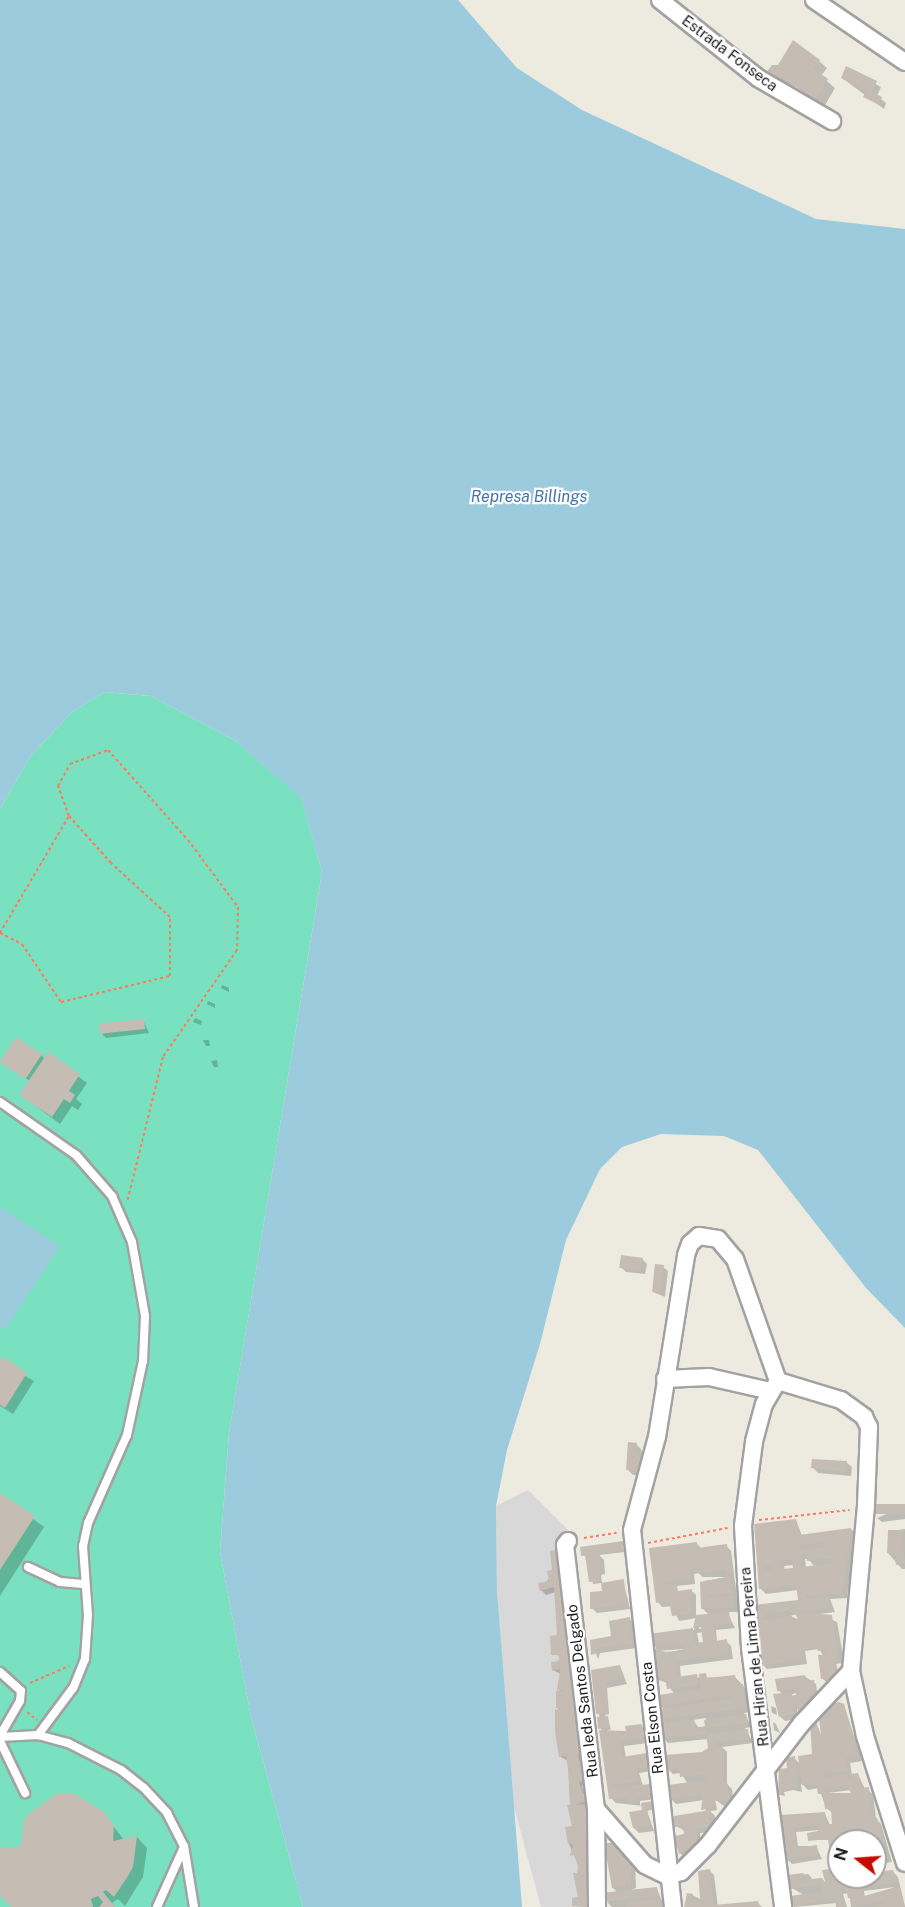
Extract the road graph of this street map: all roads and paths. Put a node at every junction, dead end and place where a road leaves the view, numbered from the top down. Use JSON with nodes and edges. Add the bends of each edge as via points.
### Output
{"nodes":[{"id":1,"x":660,"y":0,"type":"edge"},
{"id":2,"x":814,"y":0,"type":"edge"},
{"id":3,"x":905,"y":62,"type":"edge"},
{"id":4,"x":832,"y":121,"type":"dead end"},
{"id":5,"x":69,"y":816,"type":"junction"},
{"id":6,"x":0,"y":933,"type":"edge"},
{"id":7,"x":0,"y":1102,"type":"edge"},
{"id":8,"x":123,"y":1217,"type":"junction"},
{"id":9,"x":665,"y":1379,"type":"junction"},
{"id":10,"x":774,"y":1386,"type":"junction"},
{"id":11,"x":866,"y":1506,"type":"junction"},
{"id":12,"x":743,"y":1526,"type":"junction"},
{"id":13,"x":632,"y":1530,"type":"junction"},
{"id":14,"x":568,"y":1541,"type":"joint"},
{"id":15,"x":28,"y":1567,"type":"dead end"},
{"id":16,"x":83,"y":1584,"type":"junction"},
{"id":17,"x":85,"y":1659,"type":"junction"},
{"id":18,"x":851,"y":1671,"type":"junction"},
{"id":19,"x":0,"y":1672,"type":"edge"},
{"id":20,"x":20,"y":1688,"type":"junction"},
{"id":21,"x":18,"y":1704,"type":"junction"},
{"id":22,"x":44,"y":1727,"type":"junction"},
{"id":23,"x":38,"y":1734,"type":"junction"},
{"id":24,"x":0,"y":1738,"type":"edge"},
{"id":25,"x":765,"y":1768,"type":"junction"},
{"id":26,"x":25,"y":1793,"type":"dead end"},
{"id":27,"x":596,"y":1809,"type":"junction"},
{"id":28,"x":184,"y":1846,"type":"junction"},
{"id":29,"x":905,"y":1863,"type":"edge"},
{"id":30,"x":668,"y":1875,"type":"junction"},
{"id":31,"x":157,"y":1907,"type":"edge"},
{"id":32,"x":194,"y":1907,"type":"edge"},
{"id":33,"x":597,"y":1907,"type":"edge"},
{"id":34,"x":673,"y":1907,"type":"edge"},
{"id":35,"x":783,"y":1907,"type":"edge"}],
"edges":[{"from":1,"to":4,"type":"street","name":"Estrada Fonseca","via":[[758,78]]},
{"from":2,"to":3,"type":"street"},
{"from":5,"to":6,"type":"path"},
{"from":5,"to":6,"type":"path","via":[[111,863],[170,917],[170,976],[61,1002],[22,944]]},
{"from":5,"to":8,"type":"path","via":[[58,786],[70,764],[108,750],[188,840],[238,907],[237,950],[163,1058]]},
{"from":7,"to":8,"type":"lane","via":[[76,1155],[96,1175]]},
{"from":8,"to":16,"type":"lane","via":[[141,1288],[143,1361],[127,1435],[88,1523],[83,1546]]},
{"from":9,"to":10,"type":"street","via":[[709,1377]]},
{"from":9,"to":10,"type":"street","via":[[686,1255],[693,1240],[704,1236],[718,1239],[735,1259]]},
{"from":9,"to":13,"type":"street","via":[[653,1455]]},
{"from":10,"to":11,"type":"street","via":[[842,1400],[864,1417],[870,1439]]},
{"from":10,"to":12,"type":"street","name":"Rua Hiran de Lima Pereira","via":[[754,1442]]},
{"from":11,"to":12,"type":"path","via":[[753,1520]]},
{"from":11,"to":18,"type":"street"},
{"from":12,"to":13,"type":"path","via":[[643,1544]]},
{"from":12,"to":25,"type":"street","name":"Rua Hiran de Lima Pereira","via":[[750,1648]]},
{"from":13,"to":14,"type":"path"},
{"from":13,"to":30,"type":"street","name":"Rua Elson Costa"},
{"from":14,"to":27,"type":"street","name":"Rua Ieda Santos Delgado","via":[[565,1545]]},
{"from":15,"to":16,"type":"lane","via":[[60,1582]]},
{"from":16,"to":17,"type":"lane","via":[[88,1615]]},
{"from":17,"to":20,"type":"path"},
{"from":17,"to":22,"type":"lane","via":[[73,1688]]},
{"from":18,"to":25,"type":"street"},
{"from":18,"to":29,"type":"street","via":[[865,1736]]},
{"from":19,"to":20,"type":"lane"},
{"from":20,"to":21,"type":"lane"},
{"from":21,"to":22,"type":"path"},
{"from":21,"to":24,"type":"lane"},
{"from":22,"to":23,"type":"lane"},
{"from":23,"to":24,"type":"lane"},
{"from":23,"to":28,"type":"lane","via":[[93,1754],[129,1776],[167,1813]]},
{"from":24,"to":26,"type":"lane"},
{"from":25,"to":30,"type":"street","via":[[693,1862],[681,1872]]},
{"from":25,"to":35,"type":"street","name":"Rua Hiran de Lima Pereira"},
{"from":27,"to":30,"type":"street","via":[[645,1865]]},
{"from":27,"to":33,"type":"street","name":"Rua Ieda Santos Delgado"},
{"from":28,"to":31,"type":"lane"},
{"from":28,"to":32,"type":"lane"},
{"from":30,"to":34,"type":"street","name":"Rua Elson Costa"}]}
